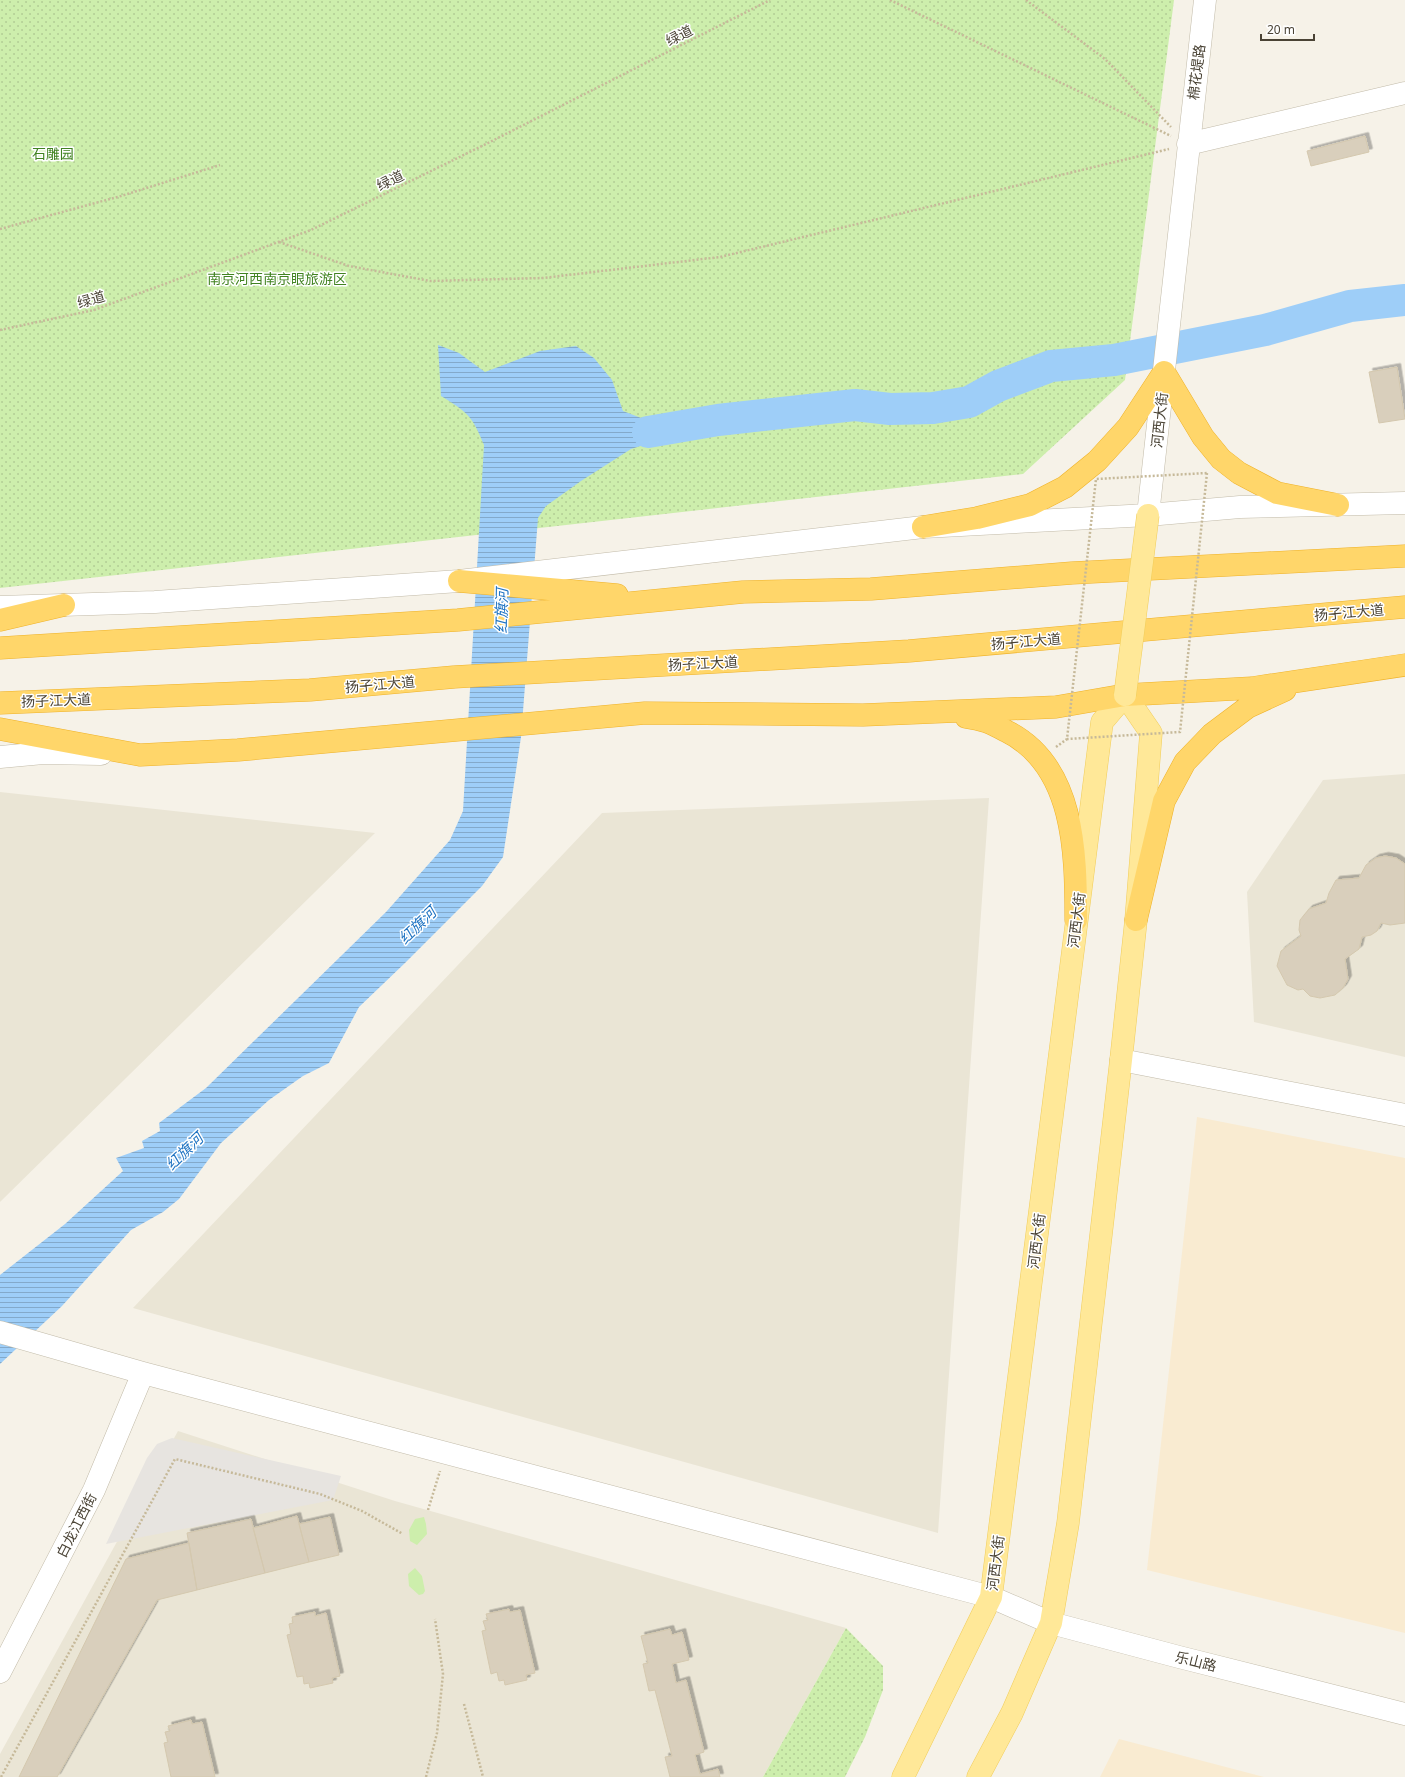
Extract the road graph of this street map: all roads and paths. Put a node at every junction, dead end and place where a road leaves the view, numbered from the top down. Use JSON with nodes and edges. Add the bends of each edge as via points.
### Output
{"nodes":[{"id":1,"x":770,"y":0,"type":"edge"},
{"id":2,"x":890,"y":0,"type":"edge"},
{"id":3,"x":1026,"y":0,"type":"edge"},
{"id":4,"x":1205,"y":0,"type":"edge"},
{"id":5,"x":1405,"y":93,"type":"edge"},
{"id":6,"x":1188,"y":144,"type":"junction"},
{"id":7,"x":220,"y":165,"type":"dead end"},
{"id":8,"x":0,"y":229,"type":"edge"},
{"id":9,"x":279,"y":242,"type":"junction"},
{"id":10,"x":0,"y":330,"type":"edge"},
{"id":11,"x":1165,"y":371,"type":"junction"},
{"id":12,"x":1405,"y":503,"type":"edge"},
{"id":13,"x":1338,"y":504,"type":"junction"},
{"id":14,"x":1148,"y":515,"type":"junction"},
{"id":15,"x":923,"y":527,"type":"junction"},
{"id":16,"x":1405,"y":556,"type":"edge"},
{"id":17,"x":547,"y":579,"type":"junction"},
{"id":18,"x":459,"y":581,"type":"joint"},
{"id":19,"x":664,"y":600,"type":"junction"},
{"id":20,"x":64,"y":605,"type":"junction"},
{"id":21,"x":0,"y":607,"type":"edge"},
{"id":22,"x":1405,"y":607,"type":"edge"},
{"id":23,"x":0,"y":620,"type":"edge"},
{"id":24,"x":0,"y":648,"type":"edge"},
{"id":25,"x":1405,"y":665,"type":"edge"},
{"id":26,"x":1320,"y":677,"type":"junction"},
{"id":27,"x":1125,"y":696,"type":"junction"},
{"id":28,"x":0,"y":703,"type":"edge"},
{"id":29,"x":919,"y":712,"type":"junction"},
{"id":30,"x":0,"y":729,"type":"edge"},
{"id":31,"x":140,"y":755,"type":"junction"},
{"id":32,"x":0,"y":757,"type":"edge"},
{"id":33,"x":1076,"y":920,"type":"junction"},
{"id":34,"x":1136,"y":920,"type":"junction"},
{"id":35,"x":1121,"y":1060,"type":"junction"},
{"id":36,"x":1405,"y":1115,"type":"edge"},
{"id":37,"x":0,"y":1332,"type":"edge"},
{"id":38,"x":143,"y":1373,"type":"junction"},
{"id":39,"x":446,"y":1453,"type":"junction"},
{"id":40,"x":428,"y":1510,"type":"dead end"},
{"id":41,"x":403,"y":1534,"type":"dead end"},
{"id":42,"x":991,"y":1597,"type":"junction"},
{"id":43,"x":435,"y":1619,"type":"dead end"},
{"id":44,"x":1051,"y":1623,"type":"junction"},
{"id":45,"x":0,"y":1672,"type":"edge"},
{"id":46,"x":464,"y":1704,"type":"dead end"},
{"id":47,"x":1405,"y":1714,"type":"edge"},
{"id":48,"x":1,"y":1777,"type":"edge"},
{"id":49,"x":426,"y":1777,"type":"edge"},
{"id":50,"x":483,"y":1777,"type":"edge"},
{"id":51,"x":903,"y":1777,"type":"edge"},
{"id":52,"x":978,"y":1777,"type":"edge"}],
"edges":[{"from":1,"to":9,"type":"path","name":"绿道","via":[[488,143],[311,230]]},
{"from":2,"to":6,"type":"path"},
{"from":3,"to":6,"type":"path","via":[[1105,59]]},
{"from":4,"to":6,"type":"street","name":"棉花堤路"},
{"from":5,"to":6,"type":"street"},
{"from":6,"to":9,"type":"path","via":[[720,257],[542,278],[430,281],[349,266]]},
{"from":6,"to":11,"type":"street","name":"河西大街"},
{"from":7,"to":8,"type":"path","via":[[121,196]]},
{"from":9,"to":10,"type":"path","name":"绿道","via":[[94,310]]},
{"from":11,"to":13,"type":"highway","via":[[1220,459],[1239,473],[1277,493]]},
{"from":11,"to":14,"type":"street","name":"河西大街"},
{"from":11,"to":15,"type":"highway","via":[[1128,427],[1097,460],[1065,487],[1030,505],[977,518]]},
{"from":12,"to":13,"type":"street"},
{"from":13,"to":14,"type":"street","via":[[1240,507]]},
{"from":14,"to":15,"type":"street"},
{"from":14,"to":27,"type":"main road","name":"河西大街","bridge":true},
{"from":15,"to":17,"type":"street"},
{"from":16,"to":19,"type":"highway","via":[[1072,573],[871,589],[743,592]]},
{"from":17,"to":18,"type":"highway"},
{"from":17,"to":19,"type":"highway"},
{"from":18,"to":20,"type":"street","via":[[255,596]]},
{"from":19,"to":24,"type":"highway","via":[[458,620]]},
{"from":20,"to":21,"type":"street"},
{"from":20,"to":23,"type":"highway"},
{"from":22,"to":28,"type":"highway","name":"扬子江大道","via":[[909,651],[454,677],[310,690]]},
{"from":25,"to":26,"type":"highway"},
{"from":26,"to":27,"type":"highway","via":[[1252,688]]},
{"from":26,"to":34,"type":"highway","via":[[1248,707],[1212,734],[1185,762],[1164,801]]},
{"from":27,"to":29,"type":"highway","via":[[1056,707]]},
{"from":27,"to":33,"type":"main road","name":"河西大街","via":[[1102,722]]},
{"from":27,"to":34,"type":"main road","via":[[1151,733]]},
{"from":29,"to":31,"type":"highway","via":[[864,715],[645,713],[238,750]]},
{"from":29,"to":33,"type":"highway","via":[[982,719],[1021,738],[1037,752],[1053,776],[1064,802],[1070,827],[1076,867]]},
{"from":30,"to":31,"type":"highway"},
{"from":31,"to":32,"type":"street","via":[[43,753]]},
{"from":33,"to":42,"type":"main road","name":"河西大街"},
{"from":34,"to":35,"type":"main road"},
{"from":35,"to":36,"type":"street"},
{"from":35,"to":44,"type":"main road","via":[[1068,1523]]},
{"from":37,"to":38,"type":"street","name":"乐山路"},
{"from":38,"to":39,"type":"street","name":"乐山路"},
{"from":38,"to":45,"type":"street","name":"白龙江西街","via":[[94,1490]]},
{"from":39,"to":40,"type":"path"},
{"from":39,"to":42,"type":"street","name":"乐山路"},
{"from":41,"to":48,"type":"path","via":[[362,1510],[320,1494],[175,1459]]},
{"from":42,"to":44,"type":"street","name":"乐山路"},
{"from":42,"to":51,"type":"main road","name":"河西大街"},
{"from":43,"to":49,"type":"path","via":[[443,1674],[437,1734]]},
{"from":44,"to":47,"type":"street","name":"乐山路"},
{"from":44,"to":52,"type":"main road","via":[[1012,1713]]},
{"from":46,"to":50,"type":"path"}]}
